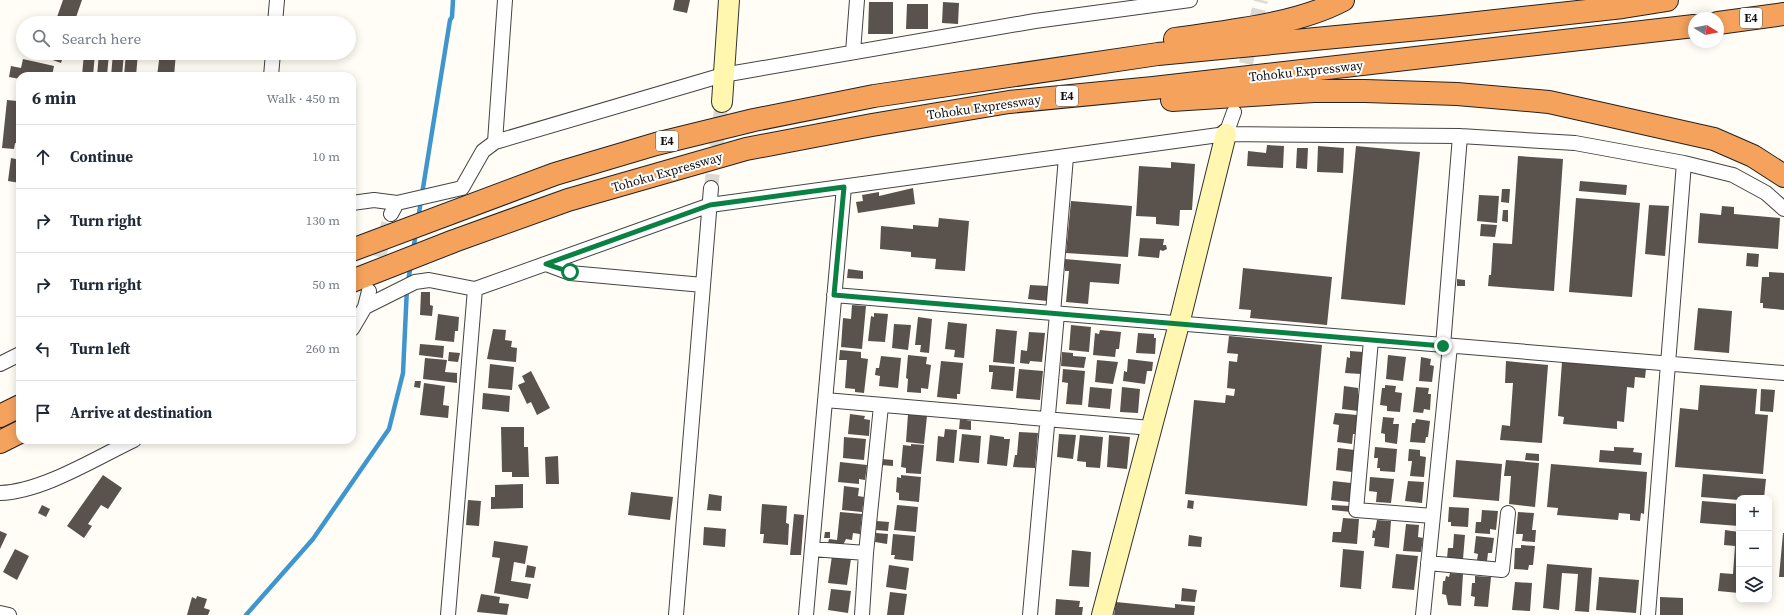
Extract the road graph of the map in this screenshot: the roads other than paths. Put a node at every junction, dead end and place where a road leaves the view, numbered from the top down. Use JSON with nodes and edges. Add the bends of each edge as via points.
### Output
{"nodes":[{"id":1,"x":278,"y":0,"type":"edge"},
{"id":2,"x":505,"y":0,"type":"edge"},
{"id":3,"x":729,"y":0,"type":"edge"},
{"id":4,"x":858,"y":0,"type":"edge"},
{"id":5,"x":1190,"y":0,"type":"edge"},
{"id":6,"x":1343,"y":0,"type":"edge"},
{"id":7,"x":1667,"y":0,"type":"edge"},
{"id":8,"x":1784,"y":14,"type":"edge"},
{"id":9,"x":277,"y":16,"type":"edge"},
{"id":10,"x":1724,"y":21,"type":"edge"},
{"id":11,"x":1688,"y":27,"type":"edge"},
{"id":12,"x":854,"y":52,"type":"junction"},
{"id":13,"x":272,"y":60,"type":"edge"},
{"id":14,"x":271,"y":72,"type":"edge"},
{"id":15,"x":723,"y":75,"type":"junction"},
{"id":16,"x":874,"y":96,"type":"junction"},
{"id":17,"x":722,"y":102,"type":"tunnel mouth"},
{"id":18,"x":1234,"y":112,"type":"dead end"},
{"id":19,"x":872,"y":125,"type":"junction"},
{"id":20,"x":1226,"y":134,"type":"junction"},
{"id":21,"x":1460,"y":136,"type":"junction"},
{"id":22,"x":495,"y":142,"type":"junction"},
{"id":23,"x":1066,"y":157,"type":"junction"},
{"id":24,"x":1684,"y":163,"type":"junction"},
{"id":25,"x":1784,"y":176,"type":"edge"},
{"id":26,"x":844,"y":187,"type":"junction"},
{"id":27,"x":711,"y":188,"type":"tunnel mouth"},
{"id":28,"x":356,"y":202,"type":"edge"},
{"id":29,"x":710,"y":205,"type":"junction"},
{"id":30,"x":1784,"y":210,"type":"edge"},
{"id":31,"x":394,"y":216,"type":"junction"},
{"id":32,"x":356,"y":247,"type":"edge"},
{"id":33,"x":546,"y":264,"type":"junction"},
{"id":34,"x":703,"y":285,"type":"junction"},
{"id":35,"x":361,"y":286,"type":"edge"},
{"id":36,"x":475,"y":289,"type":"junction"},
{"id":37,"x":834,"y":295,"type":"junction"},
{"id":38,"x":365,"y":307,"type":"junction"},
{"id":39,"x":1055,"y":314,"type":"junction"},
{"id":40,"x":356,"y":322,"type":"edge"},
{"id":41,"x":1179,"y":324,"type":"junction"},
{"id":42,"x":1371,"y":340,"type":"junction"},
{"id":43,"x":1446,"y":346,"type":"junction"},
{"id":44,"x":16,"y":356,"type":"edge"},
{"id":45,"x":0,"y":364,"type":"edge"},
{"id":46,"x":1668,"y":364,"type":"junction"},
{"id":47,"x":1784,"y":373,"type":"edge"},
{"id":48,"x":825,"y":400,"type":"junction"},
{"id":49,"x":881,"y":406,"type":"junction"},
{"id":50,"x":16,"y":408,"type":"edge"},
{"id":51,"x":0,"y":416,"type":"edge"},
{"id":52,"x":1048,"y":419,"type":"junction"},
{"id":53,"x":1151,"y":428,"type":"junction"},
{"id":54,"x":16,"y":434,"type":"edge"},
{"id":55,"x":0,"y":442,"type":"edge"},
{"id":56,"x":126,"y":444,"type":"edge"},
{"id":57,"x":0,"y":493,"type":"edge"},
{"id":58,"x":1508,"y":513,"type":"dead end"},
{"id":59,"x":1433,"y":516,"type":"junction"},
{"id":60,"x":812,"y":549,"type":"junction"},
{"id":61,"x":866,"y":553,"type":"junction"},
{"id":62,"x":1428,"y":563,"type":"junction"},
{"id":63,"x":0,"y":614,"type":"edge"},
{"id":64,"x":9,"y":615,"type":"edge"},
{"id":65,"x":448,"y":615,"type":"edge"},
{"id":66,"x":676,"y":615,"type":"edge"},
{"id":67,"x":806,"y":615,"type":"edge"},
{"id":68,"x":862,"y":615,"type":"edge"},
{"id":69,"x":1030,"y":615,"type":"edge"},
{"id":70,"x":1102,"y":615,"type":"edge"},
{"id":71,"x":1423,"y":615,"type":"edge"},
{"id":72,"x":1648,"y":615,"type":"edge"}],
"edges":[{"from":1,"to":9,"type":"street"},
{"from":2,"to":22,"type":"street"},
{"from":3,"to":15,"type":"street"},
{"from":4,"to":12,"type":"street"},
{"from":5,"to":12,"type":"street","via":[[1035,21]]},
{"from":6,"to":16,"type":"highway","via":[[1306,15],[1244,29],[1011,59]]},
{"from":7,"to":16,"type":"highway","number":"E4","via":[[1441,27],[1158,54]]},
{"from":8,"to":10,"type":"highway","number":"E4"},
{"from":11,"to":19,"type":"highway","name":"Tohoku Expressway","number":"E4","via":[[1009,102]]},
{"from":12,"to":15,"type":"street"},
{"from":13,"to":14,"type":"street"},
{"from":15,"to":17,"type":"street"},
{"from":15,"to":22,"type":"street"},
{"from":16,"to":31,"type":"highway","number":"E4","via":[[754,120],[656,144],[555,174],[465,208]]},
{"from":18,"to":20,"type":"street"},
{"from":19,"to":25,"type":"highway","via":[[1151,101],[1306,92],[1457,94],[1549,102],[1714,138],[1753,156]]},
{"from":19,"to":35,"type":"highway","name":"Tohoku Expressway","number":"E4","via":[[746,149],[568,200],[384,268]]},
{"from":20,"to":21,"type":"street"},
{"from":20,"to":23,"type":"street"},
{"from":20,"to":41,"type":"street"},
{"from":21,"to":24,"type":"street","via":[[1575,143]]},
{"from":21,"to":43,"type":"street"},
{"from":22,"to":31,"type":"street","via":[[482,151],[462,188]]},
{"from":23,"to":26,"type":"street"},
{"from":23,"to":39,"type":"street"},
{"from":24,"to":30,"type":"street","via":[[1733,175],[1766,193]]},
{"from":24,"to":46,"type":"street"},
{"from":26,"to":29,"type":"street"},
{"from":26,"to":37,"type":"street"},
{"from":27,"to":29,"type":"street"},
{"from":28,"to":31,"type":"street","via":[[374,200]]},
{"from":29,"to":33,"type":"street"},
{"from":29,"to":34,"type":"street"},
{"from":31,"to":32,"type":"highway","number":"E4"},
{"from":33,"to":34,"type":"street","via":[[570,272]]},
{"from":33,"to":36,"type":"street"},
{"from":34,"to":66,"type":"street"},
{"from":35,"to":38,"type":"street"},
{"from":36,"to":38,"type":"street","via":[[429,280],[415,282]]},
{"from":36,"to":65,"type":"street"},
{"from":37,"to":39,"type":"street"},
{"from":37,"to":48,"type":"street"},
{"from":38,"to":40,"type":"street"},
{"from":39,"to":41,"type":"street"},
{"from":39,"to":52,"type":"street"},
{"from":41,"to":42,"type":"street"},
{"from":41,"to":53,"type":"street"},
{"from":42,"to":43,"type":"street"},
{"from":42,"to":59,"type":"street","via":[[1356,510]]},
{"from":43,"to":46,"type":"street"},
{"from":43,"to":59,"type":"street"},
{"from":44,"to":45,"type":"street"},
{"from":46,"to":47,"type":"street"},
{"from":46,"to":72,"type":"street"},
{"from":48,"to":49,"type":"street"},
{"from":48,"to":60,"type":"street"},
{"from":49,"to":52,"type":"street"},
{"from":49,"to":61,"type":"street"},
{"from":50,"to":51,"type":"highway"},
{"from":52,"to":53,"type":"street"},
{"from":52,"to":69,"type":"street"},
{"from":53,"to":70,"type":"street"},
{"from":54,"to":55,"type":"highway"},
{"from":56,"to":57,"type":"street","via":[[52,480],[34,487]]},
{"from":58,"to":62,"type":"street","via":[[1502,570]]},
{"from":59,"to":62,"type":"street"},
{"from":60,"to":61,"type":"street"},
{"from":60,"to":67,"type":"street"},
{"from":61,"to":68,"type":"street"},
{"from":62,"to":71,"type":"street"},
{"from":63,"to":64,"type":"street"}]}
